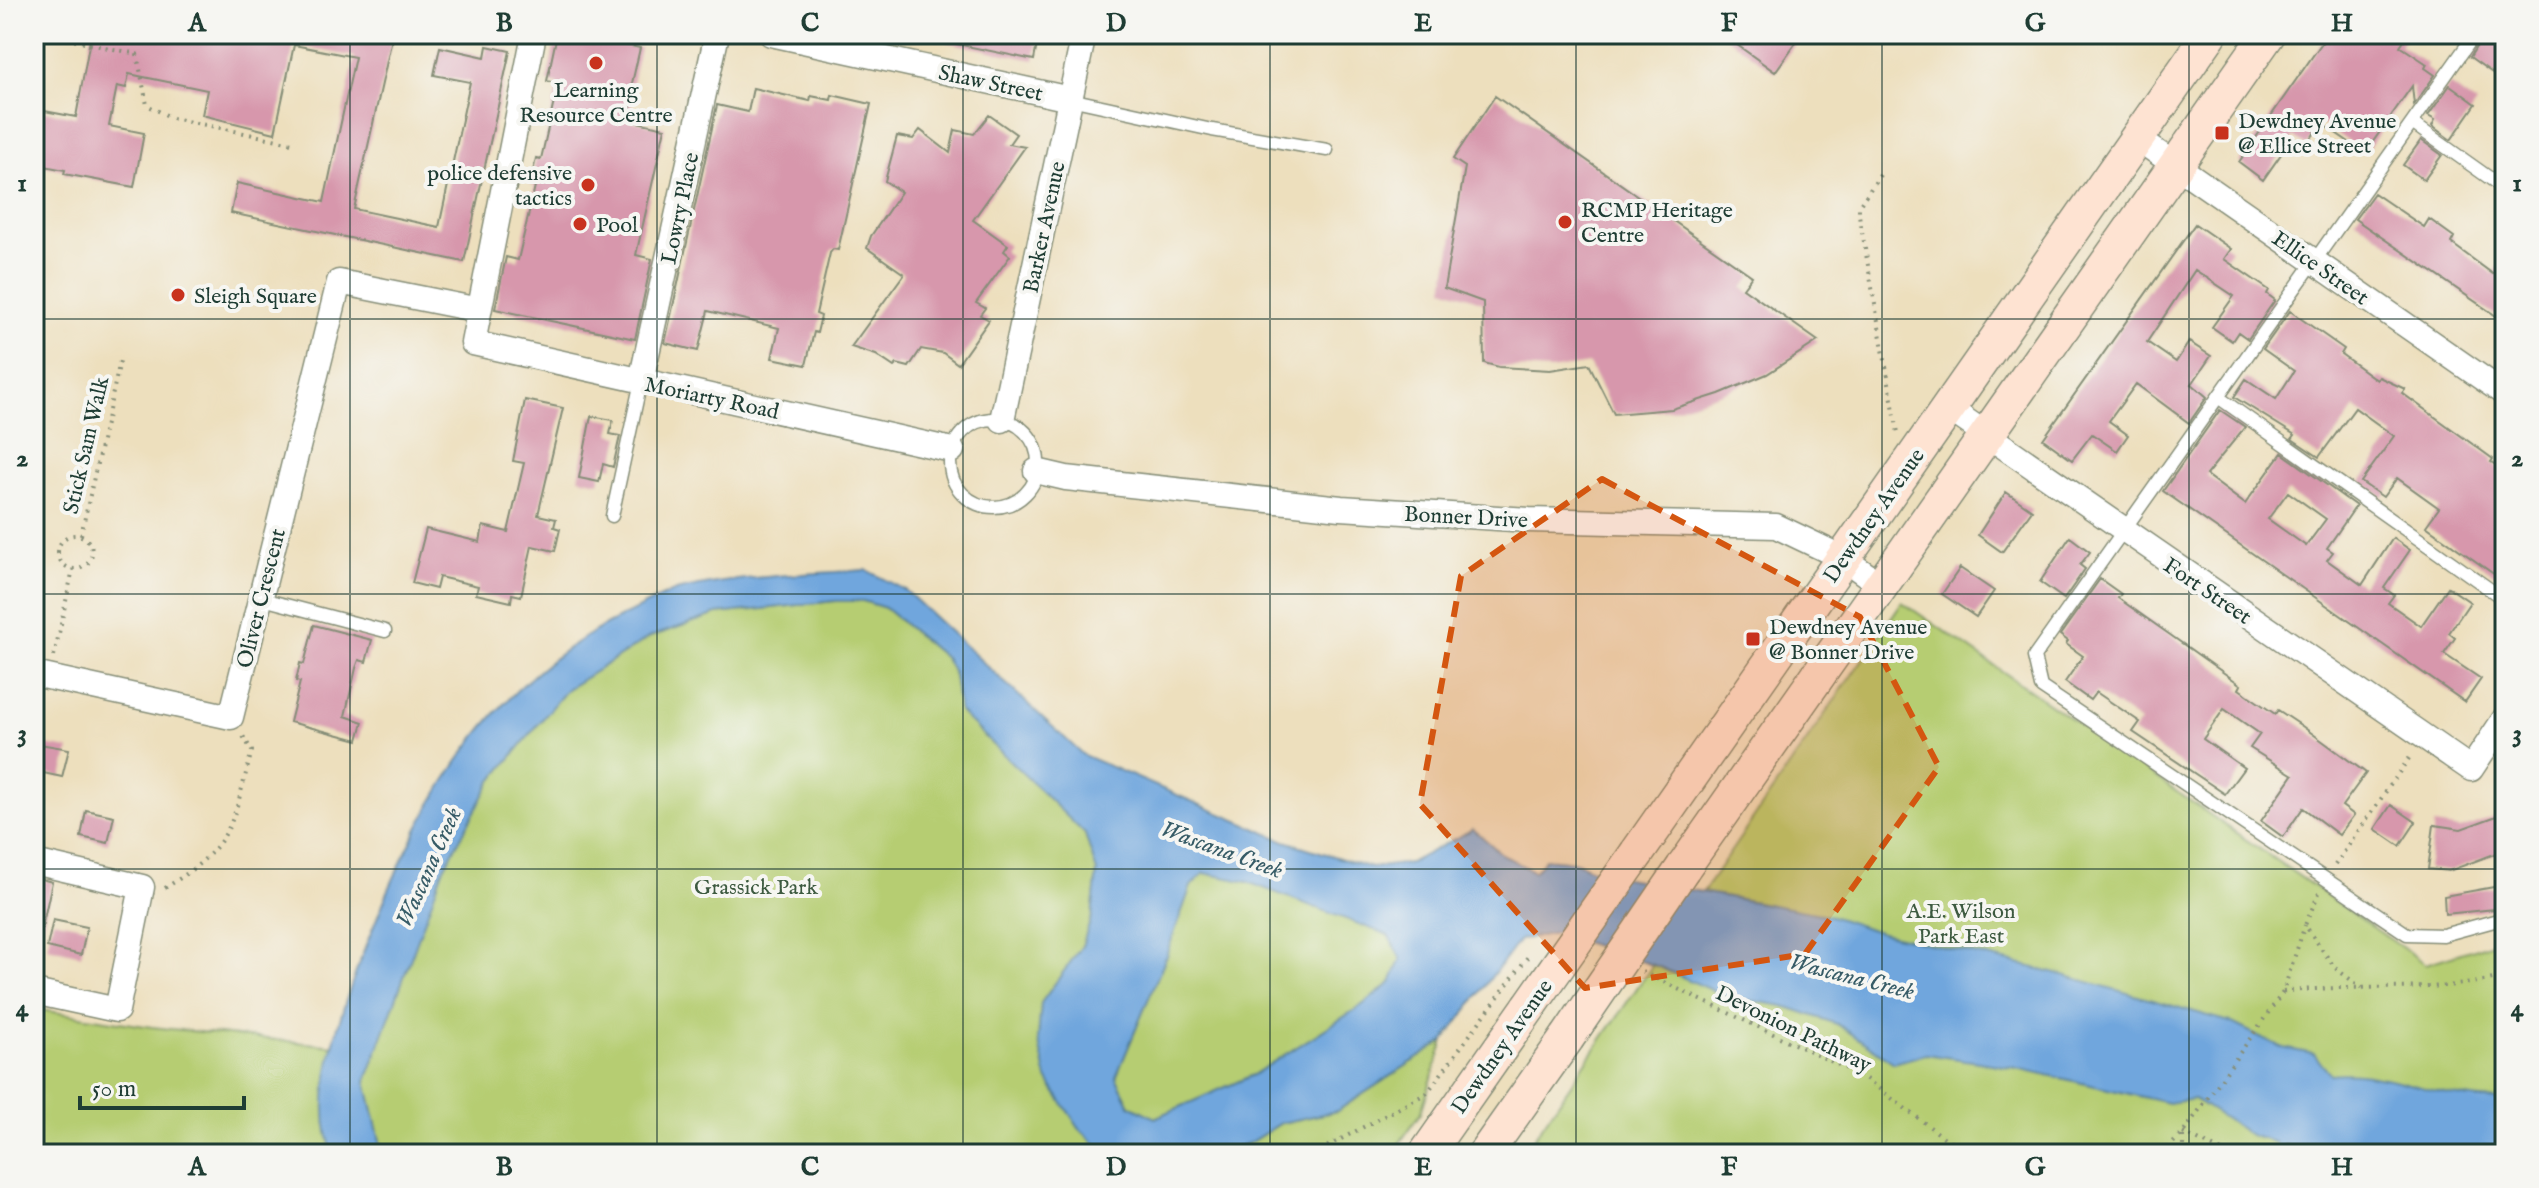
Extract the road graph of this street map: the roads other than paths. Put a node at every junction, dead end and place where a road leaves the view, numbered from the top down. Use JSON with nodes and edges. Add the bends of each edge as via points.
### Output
{"nodes":[{"id":1,"x":534,"y":34,"type":"edge"},
{"id":2,"x":717,"y":34,"type":"edge"},
{"id":3,"x":771,"y":34,"type":"edge"},
{"id":4,"x":1084,"y":34,"type":"edge"},
{"id":5,"x":2210,"y":34,"type":"edge"},
{"id":6,"x":2268,"y":34,"type":"edge"},
{"id":7,"x":2475,"y":34,"type":"edge"},
{"id":8,"x":1070,"y":99,"type":"junction"},
{"id":9,"x":2412,"y":123,"type":"junction"},
{"id":10,"x":2138,"y":139,"type":"junction"},
{"id":11,"x":1327,"y":150,"type":"dead end"},
{"id":12,"x":2176,"y":166,"type":"junction"},
{"id":13,"x":2505,"y":189,"type":"edge"},
{"id":14,"x":2313,"y":263,"type":"junction"},
{"id":15,"x":479,"y":310,"type":"junction"},
{"id":16,"x":641,"y":381,"type":"junction"},
{"id":17,"x":2505,"y":394,"type":"edge"},
{"id":18,"x":2218,"y":397,"type":"junction"},
{"id":19,"x":1948,"y":408,"type":"junction"},
{"id":20,"x":1002,"y":420,"type":"junction"},
{"id":21,"x":1988,"y":436,"type":"junction"},
{"id":22,"x":952,"y":450,"type":"junction"},
{"id":23,"x":1036,"y":471,"type":"junction"},
{"id":24,"x":612,"y":516,"type":"dead end"},
{"id":25,"x":2123,"y":532,"type":"junction"},
{"id":26,"x":1843,"y":558,"type":"junction"},
{"id":27,"x":1882,"y":586,"type":"junction"},
{"id":28,"x":259,"y":598,"type":"junction"},
{"id":29,"x":2505,"y":600,"type":"edge"},
{"id":30,"x":385,"y":631,"type":"dead end"},
{"id":31,"x":42,"y":676,"type":"edge"},
{"id":32,"x":2505,"y":718,"type":"edge"},
{"id":33,"x":34,"y":862,"type":"edge"},
{"id":34,"x":2505,"y":918,"type":"edge"},
{"id":35,"x":34,"y":992,"type":"edge"},
{"id":36,"x":1426,"y":1154,"type":"edge"},
{"id":37,"x":1485,"y":1154,"type":"edge"}],
"edges":[{"from":1,"to":15,"type":"street"},
{"from":2,"to":16,"type":"street","name":"Lowry Place"},
{"from":3,"to":8,"type":"street","name":"Shaw Street"},
{"from":4,"to":8,"type":"street","name":"Barker Avenue"},
{"from":5,"to":10,"type":"main road","name":"Dewdney Avenue"},
{"from":6,"to":12,"type":"main road"},
{"from":7,"to":9,"type":"lane"},
{"from":8,"to":11,"type":"lane"},
{"from":8,"to":20,"type":"street","name":"Barker Avenue"},
{"from":9,"to":13,"type":"lane"},
{"from":9,"to":14,"type":"lane"},
{"from":10,"to":12,"type":"street","name":"Ellice Street"},
{"from":10,"to":19,"type":"main road","name":"Dewdney Avenue"},
{"from":12,"to":14,"type":"street","name":"Ellice Street"},
{"from":12,"to":21,"type":"main road"},
{"from":14,"to":17,"type":"street","name":"Ellice Street"},
{"from":14,"to":18,"type":"lane"},
{"from":15,"to":16,"type":"street","name":"Moriarty Road","via":[[473,343]]},
{"from":15,"to":28,"type":"street","name":"Oliver Crescent","via":[[339,282]]},
{"from":16,"to":22,"type":"street","name":"Moriarty Road"},
{"from":16,"to":24,"type":"lane"},
{"from":18,"to":25,"type":"lane"},
{"from":18,"to":29,"type":"lane"},
{"from":19,"to":21,"type":"street","name":"Fort Street"},
{"from":19,"to":26,"type":"main road","name":"Dewdney Avenue"},
{"from":20,"to":22,"type":"lane","via":[[964,430]]},
{"from":20,"to":23,"type":"lane","via":[[1029,436]]},
{"from":21,"to":25,"type":"street","name":"Fort Street"},
{"from":21,"to":27,"type":"main road"},
{"from":22,"to":23,"type":"lane","via":[[954,483],[963,495],[988,507],[1017,501]]},
{"from":23,"to":26,"type":"street","name":"Bonner Drive","via":[[1341,508],[1529,520],[1776,526]]},
{"from":25,"to":32,"type":"street","name":"Fort Street","via":[[2471,769]]},
{"from":25,"to":34,"type":"lane","via":[[2034,657],[2041,687],[2407,934],[2443,935]]},
{"from":26,"to":27,"type":"street","name":"Bonner Drive"},
{"from":26,"to":36,"type":"main road","name":"Dewdney Avenue","bridge":true},
{"from":27,"to":37,"type":"main road","bridge":true},
{"from":28,"to":30,"type":"lane"},
{"from":28,"to":31,"type":"street","name":"Oliver Crescent","via":[[231,717]]},
{"from":33,"to":35,"type":"street","via":[[142,887],[117,1010]]}]}
